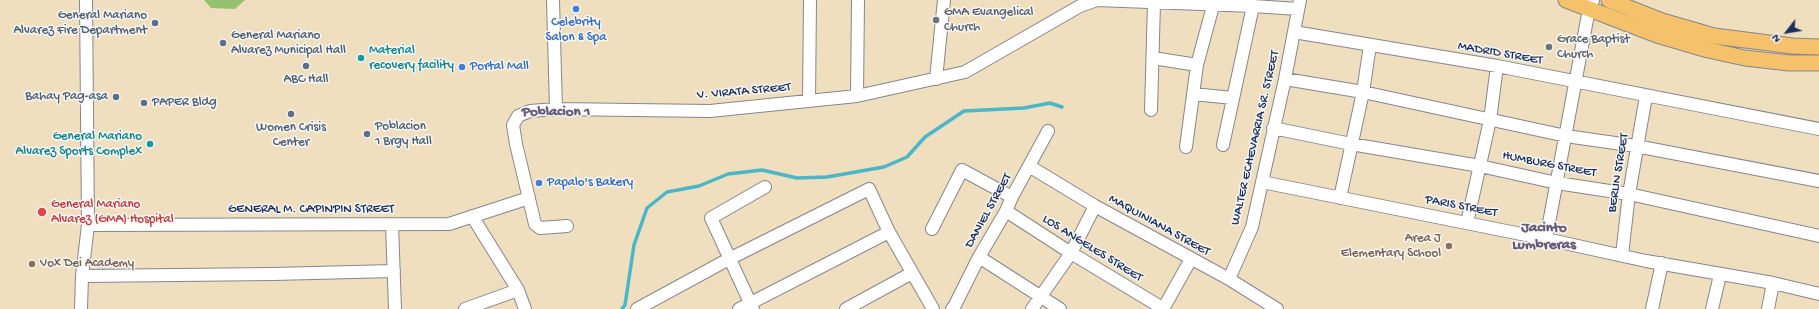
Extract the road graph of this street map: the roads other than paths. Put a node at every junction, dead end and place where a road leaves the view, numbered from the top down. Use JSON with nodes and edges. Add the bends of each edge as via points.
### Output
{"nodes":[{"id":1,"x":86,"y":0,"type":"edge"},
{"id":2,"x":553,"y":0,"type":"edge"},
{"id":3,"x":810,"y":0,"type":"edge"},
{"id":4,"x":858,"y":0,"type":"edge"},
{"id":5,"x":944,"y":0,"type":"edge"},
{"id":6,"x":1097,"y":0,"type":"edge"},
{"id":7,"x":1566,"y":0,"type":"edge"},
{"id":8,"x":1610,"y":0,"type":"edge"},
{"id":9,"x":1154,"y":3,"type":"junction"},
{"id":10,"x":1591,"y":4,"type":"edge"},
{"id":11,"x":1299,"y":5,"type":"edge"},
{"id":12,"x":1213,"y":6,"type":"junction"},
{"id":13,"x":1253,"y":6,"type":"junction"},
{"id":14,"x":1294,"y":32,"type":"junction"},
{"id":15,"x":1370,"y":45,"type":"junction"},
{"id":16,"x":1819,"y":47,"type":"edge"},
{"id":17,"x":1153,"y":58,"type":"junction"},
{"id":18,"x":1819,"y":63,"type":"edge"},
{"id":19,"x":1197,"y":65,"type":"junction"},
{"id":20,"x":1497,"y":66,"type":"junction"},
{"id":21,"x":936,"y":79,"type":"junction"},
{"id":22,"x":1285,"y":79,"type":"junction"},
{"id":23,"x":1576,"y":82,"type":"junction"},
{"id":24,"x":1363,"y":92,"type":"junction"},
{"id":25,"x":1193,"y":94,"type":"junction"},
{"id":26,"x":857,"y":96,"type":"junction"},
{"id":27,"x":1646,"y":96,"type":"junction"},
{"id":28,"x":1233,"y":98,"type":"junction"},
{"id":29,"x":809,"y":101,"type":"junction"},
{"id":30,"x":556,"y":109,"type":"junction"},
{"id":31,"x":1151,"y":110,"type":"dead end"},
{"id":32,"x":1490,"y":120,"type":"junction"},
{"id":33,"x":1274,"y":128,"type":"junction"},
{"id":34,"x":1819,"y":129,"type":"edge"},
{"id":35,"x":1048,"y":131,"type":"dead end"},
{"id":36,"x":1566,"y":136,"type":"junction"},
{"id":37,"x":1351,"y":144,"type":"junction"},
{"id":38,"x":1223,"y":145,"type":"dead end"},
{"id":39,"x":1636,"y":146,"type":"junction"},
{"id":40,"x":1186,"y":147,"type":"dead end"},
{"id":41,"x":1029,"y":166,"type":"junction"},
{"id":42,"x":1480,"y":166,"type":"junction"},
{"id":43,"x":1819,"y":181,"type":"edge"},
{"id":44,"x":1262,"y":182,"type":"junction"},
{"id":45,"x":1557,"y":183,"type":"junction"},
{"id":46,"x":766,"y":187,"type":"dead end"},
{"id":47,"x":1629,"y":194,"type":"junction"},
{"id":48,"x":1012,"y":197,"type":"junction"},
{"id":49,"x":529,"y":198,"type":"junction"},
{"id":50,"x":1340,"y":198,"type":"junction"},
{"id":51,"x":1095,"y":206,"type":"junction"},
{"id":52,"x":1006,"y":212,"type":"junction"},
{"id":53,"x":472,"y":216,"type":"junction"},
{"id":54,"x":1467,"y":223,"type":"junction"},
{"id":55,"x":392,"y":224,"type":"junction"},
{"id":56,"x":88,"y":225,"type":"junction"},
{"id":57,"x":568,"y":226,"type":"dead end"},
{"id":58,"x":932,"y":229,"type":"dead end"},
{"id":59,"x":890,"y":232,"type":"junction"},
{"id":60,"x":1819,"y":236,"type":"edge"},
{"id":61,"x":1546,"y":239,"type":"junction"},
{"id":62,"x":1071,"y":253,"type":"junction"},
{"id":63,"x":1622,"y":255,"type":"junction"},
{"id":64,"x":979,"y":257,"type":"junction"},
{"id":65,"x":729,"y":259,"type":"junction"},
{"id":66,"x":1191,"y":259,"type":"junction"},
{"id":67,"x":1662,"y":263,"type":"junction"},
{"id":68,"x":394,"y":271,"type":"junction"},
{"id":69,"x":912,"y":273,"type":"junction"},
{"id":70,"x":1720,"y":275,"type":"junction"},
{"id":71,"x":82,"y":276,"type":"junction"},
{"id":72,"x":1229,"y":279,"type":"junction"},
{"id":73,"x":1773,"y":283,"type":"junction"},
{"id":74,"x":518,"y":290,"type":"junction"},
{"id":75,"x":1819,"y":294,"type":"edge"},
{"id":76,"x":1040,"y":297,"type":"junction"},
{"id":77,"x":747,"y":307,"type":"edge"},
{"id":78,"x":956,"y":308,"type":"edge"},
{"id":79,"x":81,"y":309,"type":"edge"},
{"id":80,"x":395,"y":309,"type":"edge"},
{"id":81,"x":465,"y":309,"type":"edge"},
{"id":82,"x":525,"y":309,"type":"edge"},
{"id":83,"x":637,"y":309,"type":"edge"},
{"id":84,"x":846,"y":309,"type":"edge"},
{"id":85,"x":933,"y":309,"type":"edge"},
{"id":86,"x":1032,"y":309,"type":"edge"},
{"id":87,"x":1060,"y":309,"type":"edge"},
{"id":88,"x":1164,"y":309,"type":"edge"},
{"id":89,"x":1277,"y":309,"type":"edge"},
{"id":90,"x":1652,"y":309,"type":"edge"},
{"id":91,"x":1712,"y":309,"type":"edge"},
{"id":92,"x":1768,"y":309,"type":"edge"}],
"edges":[{"from":1,"to":56,"type":"street"},
{"from":2,"to":30,"type":"street"},
{"from":3,"to":29,"type":"street"},
{"from":4,"to":26,"type":"street"},
{"from":5,"to":21,"type":"street"},
{"from":6,"to":9,"type":"street"},
{"from":6,"to":21,"type":"street","name":"V. VIRATA STREET","via":[[1080,6],[965,72]]},
{"from":7,"to":10,"type":"main road"},
{"from":8,"to":16,"type":"main road","via":[[1662,21],[1714,36],[1785,46]]},
{"from":9,"to":12,"type":"street"},
{"from":9,"to":17,"type":"street"},
{"from":10,"to":18,"type":"main road","via":[[1657,35],[1708,50],[1745,58],[1789,63]]},
{"from":10,"to":23,"type":"street"},
{"from":11,"to":13,"type":"street"},
{"from":11,"to":14,"type":"street","name":"WALTER ECHEVARRIA SR. STREET"},
{"from":12,"to":13,"type":"street"},
{"from":12,"to":19,"type":"street"},
{"from":13,"to":28,"type":"street"},
{"from":14,"to":15,"type":"street","name":"MADRID STREET"},
{"from":14,"to":22,"type":"street","name":"WALTER ECHEVARRIA SR. STREET"},
{"from":15,"to":20,"type":"street","name":"MADRID STREET"},
{"from":15,"to":24,"type":"street"},
{"from":17,"to":19,"type":"street"},
{"from":17,"to":31,"type":"street"},
{"from":19,"to":25,"type":"street"},
{"from":20,"to":23,"type":"street","name":"MADRID STREET"},
{"from":20,"to":32,"type":"street"},
{"from":21,"to":26,"type":"street","name":"V. VIRATA STREET"},
{"from":22,"to":24,"type":"street"},
{"from":22,"to":33,"type":"street","name":"WALTER ECHEVARRIA SR. STREET"},
{"from":23,"to":27,"type":"street","name":"MADRID STREET"},
{"from":23,"to":36,"type":"street"},
{"from":24,"to":32,"type":"street"},
{"from":24,"to":37,"type":"street"},
{"from":25,"to":28,"type":"street"},
{"from":25,"to":40,"type":"street"},
{"from":26,"to":29,"type":"street","name":"V. VIRATA STREET"},
{"from":27,"to":34,"type":"street","name":"MADRID STREET"},
{"from":27,"to":39,"type":"street","name":"BERLIN STREET"},
{"from":28,"to":38,"type":"street"},
{"from":29,"to":30,"type":"street","name":"V. VIRATA STREET","via":[[710,111]]},
{"from":30,"to":49,"type":"street","name":"V. VIRATA STREET","via":[[530,111],[518,116],[513,126]]},
{"from":32,"to":36,"type":"street"},
{"from":32,"to":42,"type":"street"},
{"from":33,"to":37,"type":"street","name":"HUMBURG STREET"},
{"from":33,"to":44,"type":"street","name":"WALTER ECHEVARRIA SR. STREET"},
{"from":35,"to":41,"type":"street","name":"DANIEL STREET"},
{"from":36,"to":39,"type":"street"},
{"from":36,"to":45,"type":"street"},
{"from":37,"to":42,"type":"street","name":"HUMBURG STREET"},
{"from":37,"to":50,"type":"street"},
{"from":39,"to":43,"type":"street"},
{"from":39,"to":47,"type":"street","name":"BERLIN STREET"},
{"from":41,"to":48,"type":"street","name":"DANIEL STREET"},
{"from":41,"to":51,"type":"street","name":"MAQUINIANA STREET"},
{"from":42,"to":45,"type":"street","name":"HUMBURG STREET"},
{"from":42,"to":54,"type":"street"},
{"from":44,"to":50,"type":"street","name":"PARIS STREET"},
{"from":44,"to":72,"type":"street","name":"WALTER ECHEVARRIA SR. STREET","via":[[1252,227]]},
{"from":45,"to":47,"type":"street","name":"HUMBURG STREET"},
{"from":45,"to":61,"type":"street"},
{"from":46,"to":65,"type":"street","via":[[711,218]]},
{"from":47,"to":60,"type":"street","name":"HUMBURG STREET"},
{"from":47,"to":63,"type":"street","name":"BERLIN STREET"},
{"from":48,"to":52,"type":"street","name":"DANIEL STREET"},
{"from":48,"to":58,"type":"street","via":[[962,170]]},
{"from":49,"to":53,"type":"street","name":"GENERAL M. CAPINPIN STREET"},
{"from":49,"to":57,"type":"street","name":"V. VIRATA STREET","via":[[537,227]]},
{"from":50,"to":54,"type":"street","name":"PARIS STREET"},
{"from":51,"to":62,"type":"street"},
{"from":51,"to":66,"type":"street","name":"MAQUINIANA STREET"},
{"from":52,"to":62,"type":"street","name":"LOS ANGELES STREET"},
{"from":52,"to":64,"type":"street","name":"DANIEL STREET"},
{"from":53,"to":55,"type":"street","name":"GENERAL M. CAPINPIN STREET","via":[[449,224]]},
{"from":53,"to":74,"type":"street"},
{"from":54,"to":61,"type":"street","name":"PARIS STREET"},
{"from":55,"to":56,"type":"street","name":"GENERAL M. CAPINPIN STREET"},
{"from":55,"to":68,"type":"street"},
{"from":56,"to":71,"type":"street"},
{"from":59,"to":65,"type":"street","via":[[869,189]]},
{"from":59,"to":69,"type":"street"},
{"from":59,"to":77,"type":"street"},
{"from":61,"to":63,"type":"street","name":"PARIS STREET"},
{"from":62,"to":76,"type":"street"},
{"from":62,"to":88,"type":"street","name":"LOS ANGELES STREET"},
{"from":63,"to":67,"type":"street","name":"PARIS STREET"},
{"from":64,"to":76,"type":"street"},
{"from":64,"to":78,"type":"street","name":"DANIEL STREET"},
{"from":65,"to":77,"type":"street"},
{"from":65,"to":83,"type":"street"},
{"from":66,"to":72,"type":"street","name":"MAQUINIANA STREET"},
{"from":66,"to":88,"type":"street"},
{"from":67,"to":70,"type":"street","name":"PARIS STREET"},
{"from":67,"to":90,"type":"street"},
{"from":68,"to":71,"type":"street"},
{"from":68,"to":80,"type":"street"},
{"from":69,"to":84,"type":"street"},
{"from":69,"to":85,"type":"street"},
{"from":70,"to":73,"type":"street","name":"PARIS STREET"},
{"from":70,"to":91,"type":"street"},
{"from":71,"to":79,"type":"street"},
{"from":72,"to":89,"type":"street","name":"MAQUINIANA STREET"},
{"from":73,"to":75,"type":"street","name":"PARIS STREET"},
{"from":73,"to":92,"type":"street"},
{"from":74,"to":81,"type":"street"},
{"from":74,"to":82,"type":"street"},
{"from":76,"to":86,"type":"street"},
{"from":76,"to":87,"type":"street"}]}
